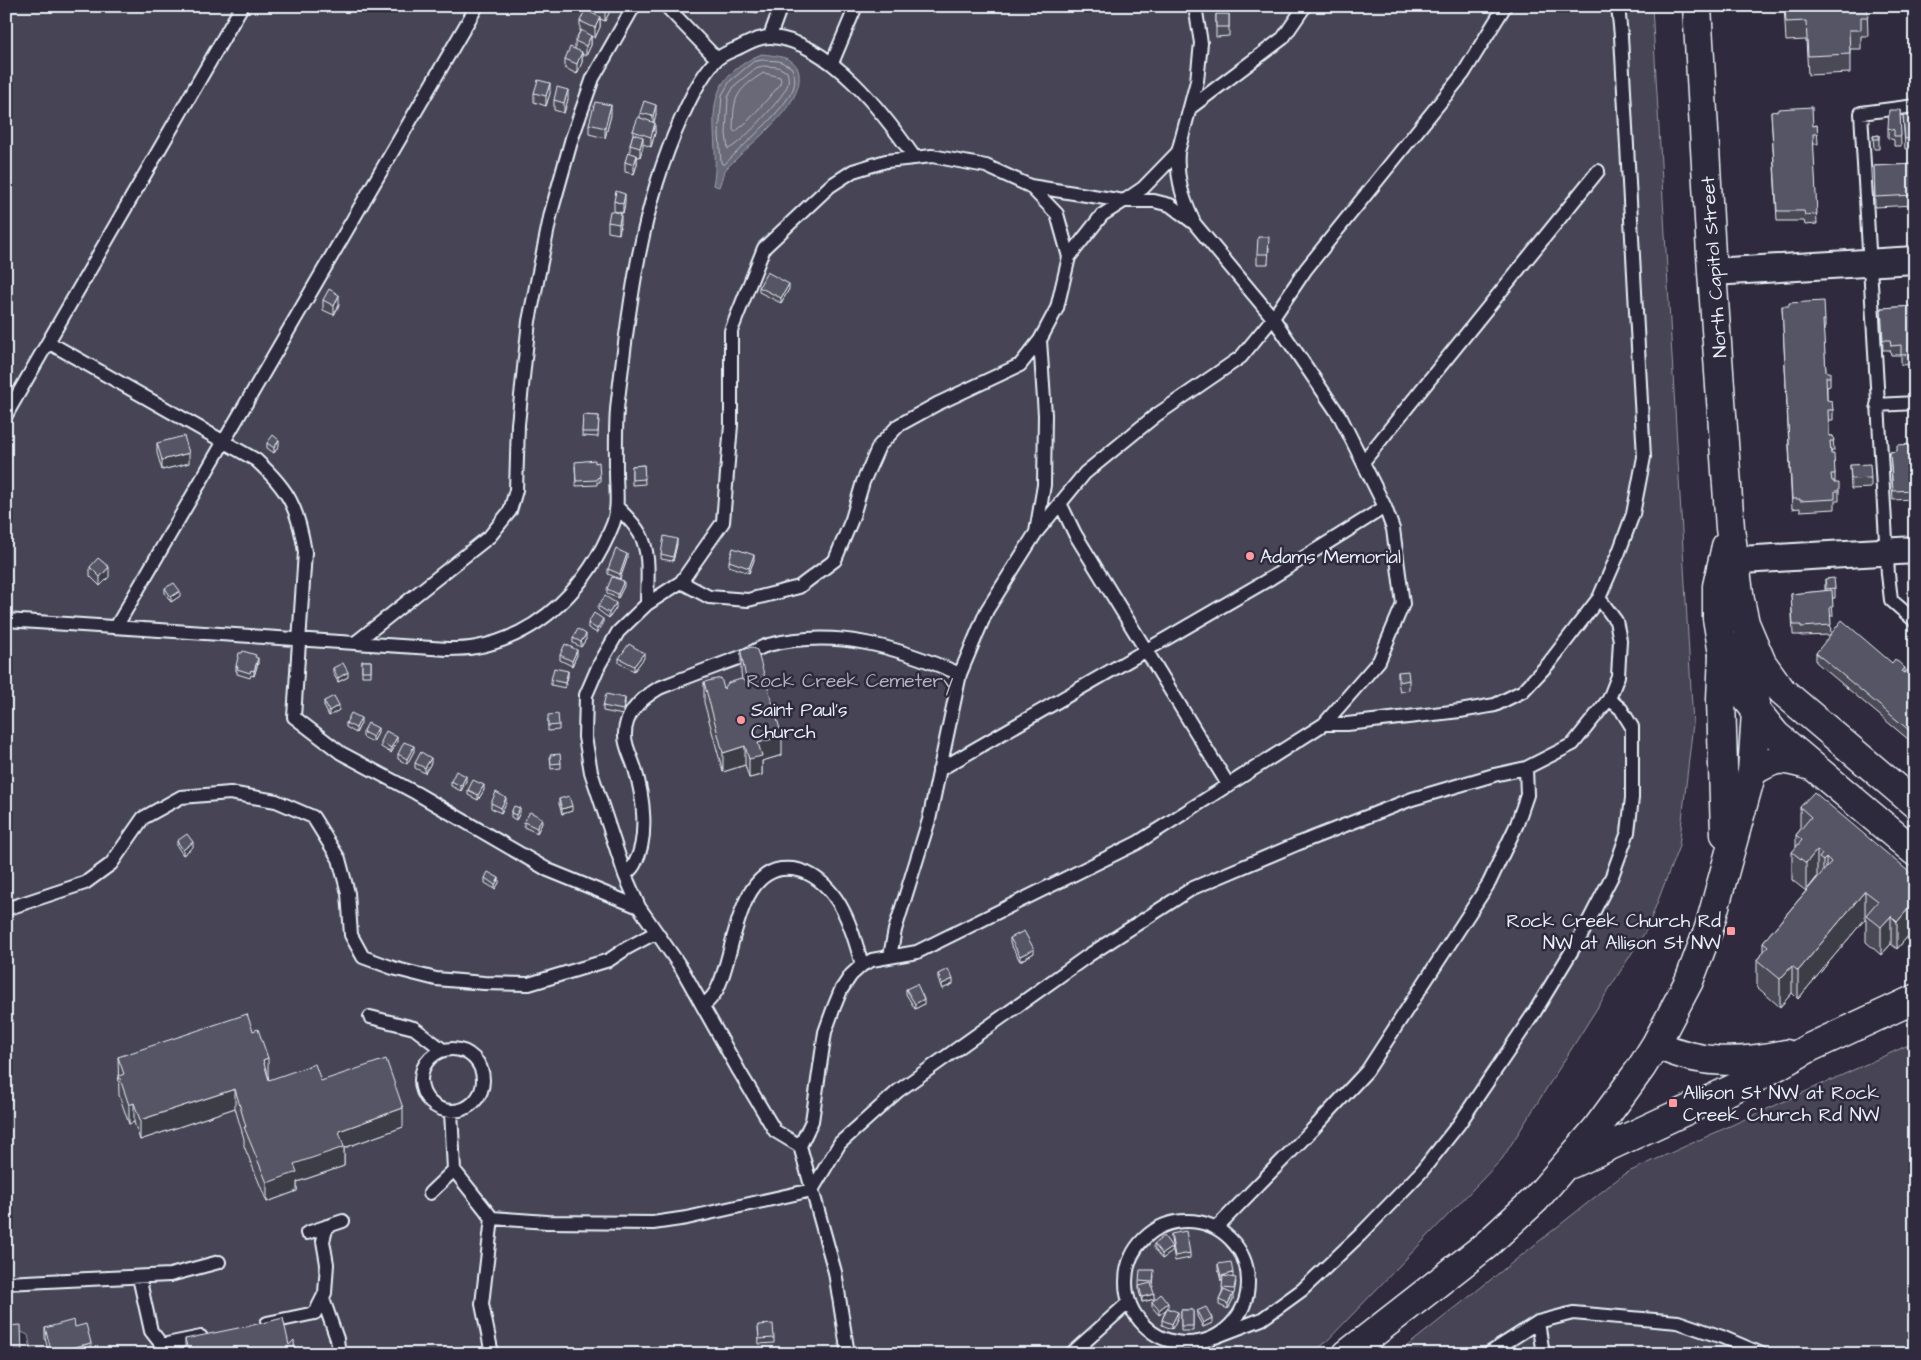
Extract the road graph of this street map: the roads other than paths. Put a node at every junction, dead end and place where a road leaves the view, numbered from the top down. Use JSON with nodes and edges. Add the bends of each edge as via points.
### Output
{"nodes":[{"id":1,"x":242,"y":6,"type":"edge"},
{"id":2,"x":477,"y":6,"type":"edge"},
{"id":3,"x":634,"y":6,"type":"edge"},
{"id":4,"x":666,"y":6,"type":"edge"},
{"id":5,"x":781,"y":6,"type":"edge"},
{"id":6,"x":856,"y":6,"type":"edge"},
{"id":7,"x":1195,"y":6,"type":"edge"},
{"id":8,"x":1305,"y":6,"type":"edge"},
{"id":9,"x":1505,"y":6,"type":"edge"},
{"id":10,"x":1618,"y":6,"type":"edge"},
{"id":11,"x":1697,"y":6,"type":"edge"},
{"id":12,"x":770,"y":36,"type":"junction"},
{"id":13,"x":717,"y":59,"type":"junction"},
{"id":14,"x":832,"y":63,"type":"junction"},
{"id":15,"x":1915,"y":106,"type":"edge"},
{"id":16,"x":1190,"y":108,"type":"junction"},
{"id":17,"x":1178,"y":152,"type":"junction"},
{"id":18,"x":915,"y":158,"type":"junction"},
{"id":19,"x":1598,"y":171,"type":"dead end"},
{"id":20,"x":1030,"y":186,"type":"junction"},
{"id":21,"x":1124,"y":201,"type":"junction"},
{"id":22,"x":1194,"y":223,"type":"junction"},
{"id":23,"x":1069,"y":256,"type":"junction"},
{"id":24,"x":1915,"y":260,"type":"edge"},
{"id":25,"x":1870,"y":263,"type":"junction"},
{"id":26,"x":1712,"y":272,"type":"junction"},
{"id":27,"x":1273,"y":318,"type":"junction"},
{"id":28,"x":1040,"y":340,"type":"junction"},
{"id":29,"x":48,"y":342,"type":"junction"},
{"id":30,"x":1915,"y":402,"type":"edge"},
{"id":31,"x":1878,"y":405,"type":"junction"},
{"id":32,"x":6,"y":415,"type":"edge"},
{"id":33,"x":223,"y":443,"type":"junction"},
{"id":34,"x":1363,"y":462,"type":"junction"},
{"id":35,"x":1060,"y":503,"type":"junction"},
{"id":36,"x":617,"y":507,"type":"junction"},
{"id":37,"x":1385,"y":507,"type":"junction"},
{"id":38,"x":1035,"y":534,"type":"junction"},
{"id":39,"x":1915,"y":550,"type":"edge"},
{"id":40,"x":1886,"y":552,"type":"junction"},
{"id":41,"x":1729,"y":561,"type":"junction"},
{"id":42,"x":681,"y":582,"type":"junction"},
{"id":43,"x":1598,"y":598,"type":"junction"},
{"id":44,"x":647,"y":604,"type":"junction"},
{"id":45,"x":6,"y":620,"type":"edge"},
{"id":46,"x":1915,"y":621,"type":"edge"},
{"id":47,"x":1745,"y":623,"type":"junction"},
{"id":48,"x":116,"y":627,"type":"junction"},
{"id":49,"x":300,"y":639,"type":"junction"},
{"id":50,"x":355,"y":643,"type":"junction"},
{"id":51,"x":1146,"y":649,"type":"junction"},
{"id":52,"x":1723,"y":654,"type":"junction"},
{"id":53,"x":960,"y":674,"type":"junction"},
{"id":54,"x":1609,"y":699,"type":"junction"},
{"id":55,"x":1756,"y":712,"type":"junction"},
{"id":56,"x":1324,"y":724,"type":"junction"},
{"id":57,"x":1811,"y":766,"type":"junction"},
{"id":58,"x":1526,"y":768,"type":"junction"},
{"id":59,"x":939,"y":770,"type":"junction"},
{"id":60,"x":1752,"y":772,"type":"junction"},
{"id":61,"x":1229,"y":786,"type":"junction"},
{"id":62,"x":1915,"y":804,"type":"edge"},
{"id":63,"x":1915,"y":852,"type":"edge"},
{"id":64,"x":625,"y":875,"type":"junction"},
{"id":65,"x":1723,"y":876,"type":"junction"},
{"id":66,"x":639,"y":907,"type":"junction"},
{"id":67,"x":6,"y":909,"type":"edge"},
{"id":68,"x":656,"y":933,"type":"junction"},
{"id":69,"x":890,"y":956,"type":"junction"},
{"id":70,"x":862,"y":965,"type":"junction"},
{"id":71,"x":1915,"y":999,"type":"edge"},
{"id":72,"x":704,"y":1006,"type":"junction"},
{"id":73,"x":370,"y":1017,"type":"dead end"},
{"id":74,"x":1656,"y":1044,"type":"junction"},
{"id":75,"x":1809,"y":1048,"type":"junction"},
{"id":76,"x":443,"y":1050,"type":"junction"},
{"id":77,"x":451,"y":1111,"type":"junction"},
{"id":78,"x":800,"y":1146,"type":"junction"},
{"id":79,"x":1565,"y":1167,"type":"junction"},
{"id":80,"x":454,"y":1170,"type":"junction"},
{"id":81,"x":812,"y":1190,"type":"junction"},
{"id":82,"x":430,"y":1193,"type":"dead end"},
{"id":83,"x":492,"y":1218,"type":"junction"},
{"id":84,"x":343,"y":1221,"type":"dead end"},
{"id":85,"x":328,"y":1226,"type":"junction"},
{"id":86,"x":1216,"y":1228,"type":"junction"},
{"id":87,"x":307,"y":1234,"type":"dead end"},
{"id":88,"x":219,"y":1262,"type":"dead end"},
{"id":89,"x":139,"y":1277,"type":"junction"},
{"id":90,"x":6,"y":1282,"type":"edge"},
{"id":91,"x":323,"y":1298,"type":"junction"},
{"id":92,"x":1128,"y":1303,"type":"junction"},
{"id":93,"x":1538,"y":1322,"type":"junction"},
{"id":94,"x":258,"y":1325,"type":"edge"},
{"id":95,"x":210,"y":1335,"type":"edge"},
{"id":96,"x":1215,"y":1337,"type":"junction"},
{"id":97,"x":339,"y":1354,"type":"edge"},
{"id":98,"x":492,"y":1354,"type":"edge"},
{"id":99,"x":848,"y":1354,"type":"edge"},
{"id":100,"x":1071,"y":1354,"type":"edge"},
{"id":101,"x":1347,"y":1354,"type":"edge"},
{"id":102,"x":1488,"y":1354,"type":"edge"},
{"id":103,"x":1543,"y":1354,"type":"edge"},
{"id":104,"x":1762,"y":1354,"type":"edge"}],
"edges":[{"from":1,"to":29,"type":"lane"},
{"from":2,"to":33,"type":"lane"},
{"from":3,"to":50,"type":"lane","via":[[593,78],[551,213],[529,320],[518,424],[516,490],[510,511],[490,536]]},
{"from":4,"to":13,"type":"lane"},
{"from":5,"to":12,"type":"lane"},
{"from":6,"to":14,"type":"lane"},
{"from":7,"to":16,"type":"lane","via":[[1201,43]]},
{"from":8,"to":16,"type":"lane","via":[[1283,38]]},
{"from":9,"to":27,"type":"lane","via":[[1464,74],[1306,269]]},
{"from":10,"to":43,"type":"lane","via":[[1644,456],[1633,514]]},
{"from":11,"to":26,"type":"street","name":"North Capitol Street"},
{"from":12,"to":13,"type":"lane","via":[[747,43]]},
{"from":12,"to":14,"type":"lane","via":[[802,45]]},
{"from":13,"to":36,"type":"lane","via":[[694,90],[676,131],[659,175],[642,242],[628,316],[618,403]]},
{"from":14,"to":18,"type":"lane","via":[[898,133]]},
{"from":15,"to":25,"type":"lane","via":[[1861,113]]},
{"from":16,"to":17,"type":"lane"},
{"from":17,"to":21,"type":"lane","via":[[1143,188]]},
{"from":17,"to":22,"type":"lane","via":[[1176,168],[1182,197]]},
{"from":18,"to":20,"type":"lane","via":[[932,156],[986,166]]},
{"from":18,"to":42,"type":"lane","via":[[886,161],[853,171],[830,186],[764,248],[731,331],[731,425],[723,522]]},
{"from":19,"to":34,"type":"lane"},
{"from":20,"to":21,"type":"lane"},
{"from":20,"to":23,"type":"lane","via":[[1057,214]]},
{"from":21,"to":22,"type":"lane","via":[[1154,201],[1170,205]]},
{"from":21,"to":23,"type":"lane","via":[[1102,215]]},
{"from":22,"to":27,"type":"lane"},
{"from":23,"to":28,"type":"lane","via":[[1057,308]]},
{"from":24,"to":25,"type":"street"},
{"from":25,"to":26,"type":"street"},
{"from":25,"to":31,"type":"lane"},
{"from":26,"to":41,"type":"street","name":"North Capitol Street","via":[[1730,528]]},
{"from":27,"to":34,"type":"lane","via":[[1341,418]]},
{"from":27,"to":35,"type":"lane","via":[[1241,357],[1155,416],[1085,473]]},
{"from":28,"to":38,"type":"lane","via":[[1045,414],[1044,485]]},
{"from":28,"to":42,"type":"lane","via":[[1020,365],[899,425],[879,446],[835,560],[798,588],[748,600],[709,597]]},
{"from":29,"to":32,"type":"lane"},
{"from":29,"to":33,"type":"lane"},
{"from":30,"to":31,"type":"lane"},
{"from":31,"to":40,"type":"lane"},
{"from":33,"to":48,"type":"lane"},
{"from":33,"to":49,"type":"lane","via":[[256,460],[286,492],[296,510],[305,552]]},
{"from":34,"to":37,"type":"lane"},
{"from":35,"to":38,"type":"lane"},
{"from":35,"to":51,"type":"lane","via":[[1075,534]]},
{"from":36,"to":44,"type":"lane","via":[[641,534],[645,550]]},
{"from":36,"to":50,"type":"lane","via":[[596,559],[581,582],[559,607],[509,638],[473,648],[447,649]]},
{"from":37,"to":51,"type":"lane","via":[[1271,578]]},
{"from":37,"to":56,"type":"lane","via":[[1393,529],[1403,604],[1379,661]]},
{"from":38,"to":53,"type":"lane","via":[[987,610]]},
{"from":39,"to":40,"type":"street"},
{"from":40,"to":41,"type":"street"},
{"from":40,"to":46,"type":"lane","via":[[1891,600]]},
{"from":41,"to":47,"type":"street"},
{"from":41,"to":52,"type":"street","name":"North Capitol Street","via":[[1717,586],[1717,618]]},
{"from":42,"to":44,"type":"lane"},
{"from":43,"to":54,"type":"lane","via":[[1616,621],[1620,640],[1618,676]]},
{"from":43,"to":56,"type":"lane","via":[[1549,663],[1523,691],[1495,705],[1357,723]]},
{"from":44,"to":64,"type":"lane","via":[[618,632],[586,695],[585,737],[591,772]]},
{"from":45,"to":48,"type":"lane"},
{"from":47,"to":55,"type":"street"},
{"from":47,"to":62,"type":"street","via":[[1762,663],[1782,691]]},
{"from":48,"to":49,"type":"lane"},
{"from":49,"to":50,"type":"lane"},
{"from":49,"to":66,"type":"lane","via":[[294,717],[341,753],[548,870]]},
{"from":51,"to":59,"type":"lane"},
{"from":51,"to":61,"type":"lane"},
{"from":52,"to":55,"type":"street","via":[[1737,686]]},
{"from":52,"to":65,"type":"street","via":[[1726,822]]},
{"from":53,"to":59,"type":"lane"},
{"from":53,"to":64,"type":"lane","via":[[874,644],[845,639],[799,639],[766,646],[654,691],[640,702],[626,726],[626,741],[641,793],[643,832],[635,865]]},
{"from":54,"to":58,"type":"lane","via":[[1573,744]]},
{"from":54,"to":96,"type":"lane","via":[[1621,709],[1632,727],[1632,798],[1628,832],[1612,876],[1582,934],[1534,1013],[1460,1124],[1421,1172],[1360,1235],[1302,1290],[1262,1319]]},
{"from":55,"to":57,"type":"street"},
{"from":55,"to":60,"type":"street"},
{"from":56,"to":61,"type":"lane"},
{"from":57,"to":60,"type":"street","via":[[1786,759],[1770,761]]},
{"from":57,"to":63,"type":"street"},
{"from":58,"to":81,"type":"lane","via":[[1412,799],[1193,888],[1089,954],[898,1091],[840,1143]]},
{"from":58,"to":86,"type":"lane","via":[[1527,795],[1490,883],[1367,1071]]},
{"from":59,"to":69,"type":"lane","via":[[929,820]]},
{"from":60,"to":65,"type":"street"},
{"from":61,"to":69,"type":"lane","via":[[1136,843],[917,952]]},
{"from":64,"to":66,"type":"lane"},
{"from":65,"to":74,"type":"street","via":[[1714,912],[1689,981]]},
{"from":66,"to":68,"type":"lane"},
{"from":67,"to":68,"type":"lane","via":[[85,883],[111,864],[143,818],[181,797],[230,793],[276,801],[313,817],[339,859],[348,893],[351,935],[363,957],[393,968],[436,979],[529,984],[609,960]]},
{"from":68,"to":72,"type":"lane"},
{"from":69,"to":70,"type":"lane"},
{"from":70,"to":72,"type":"lane","via":[[846,918],[829,889],[798,869],[778,870],[761,880],[749,895],[738,920],[720,984]]},
{"from":70,"to":78,"type":"lane","via":[[851,975],[834,1007],[823,1042],[812,1121]]},
{"from":71,"to":75,"type":"street"},
{"from":72,"to":78,"type":"lane","via":[[775,1131]]},
{"from":73,"to":76,"type":"lane","via":[[414,1028]]},
{"from":74,"to":75,"type":"street","via":[[1697,1058],[1718,1061],[1758,1059]]},
{"from":74,"to":79,"type":"street","via":[[1619,1099]]},
{"from":75,"to":79,"type":"street","via":[[1756,1078]]},
{"from":76,"to":77,"type":"lane","via":[[427,1061],[420,1079],[430,1102],[442,1110]]},
{"from":76,"to":77,"type":"lane","via":[[464,1051],[474,1057],[483,1076],[483,1087],[472,1105]]},
{"from":77,"to":80,"type":"lane"},
{"from":78,"to":81,"type":"lane"},
{"from":79,"to":101,"type":"street","via":[[1502,1230]]},
{"from":80,"to":82,"type":"lane"},
{"from":80,"to":83,"type":"lane"},
{"from":81,"to":83,"type":"lane","via":[[653,1223]]},
{"from":81,"to":99,"type":"lane","via":[[835,1272]]},
{"from":83,"to":98,"type":"lane","via":[[482,1304]]},
{"from":84,"to":85,"type":"lane"},
{"from":85,"to":87,"type":"lane"},
{"from":85,"to":91,"type":"lane","via":[[323,1241],[327,1264]]},
{"from":86,"to":92,"type":"lane","via":[[1186,1220],[1164,1224],[1146,1236],[1136,1246],[1127,1265]]},
{"from":86,"to":96,"type":"lane","via":[[1236,1246],[1243,1258],[1248,1286],[1240,1312],[1232,1324]]},
{"from":88,"to":89,"type":"lane","via":[[170,1275]]},
{"from":89,"to":90,"type":"lane"},
{"from":89,"to":95,"type":"lane","via":[[151,1332],[162,1345]]},
{"from":91,"to":94,"type":"lane","via":[[316,1313]]},
{"from":91,"to":97,"type":"lane"},
{"from":92,"to":96,"type":"lane","via":[[1142,1325],[1170,1341],[1182,1344]]},
{"from":92,"to":100,"type":"lane"},
{"from":93,"to":102,"type":"lane"},
{"from":93,"to":103,"type":"lane"},
{"from":93,"to":104,"type":"lane","via":[[1573,1313],[1678,1322]]}]}
